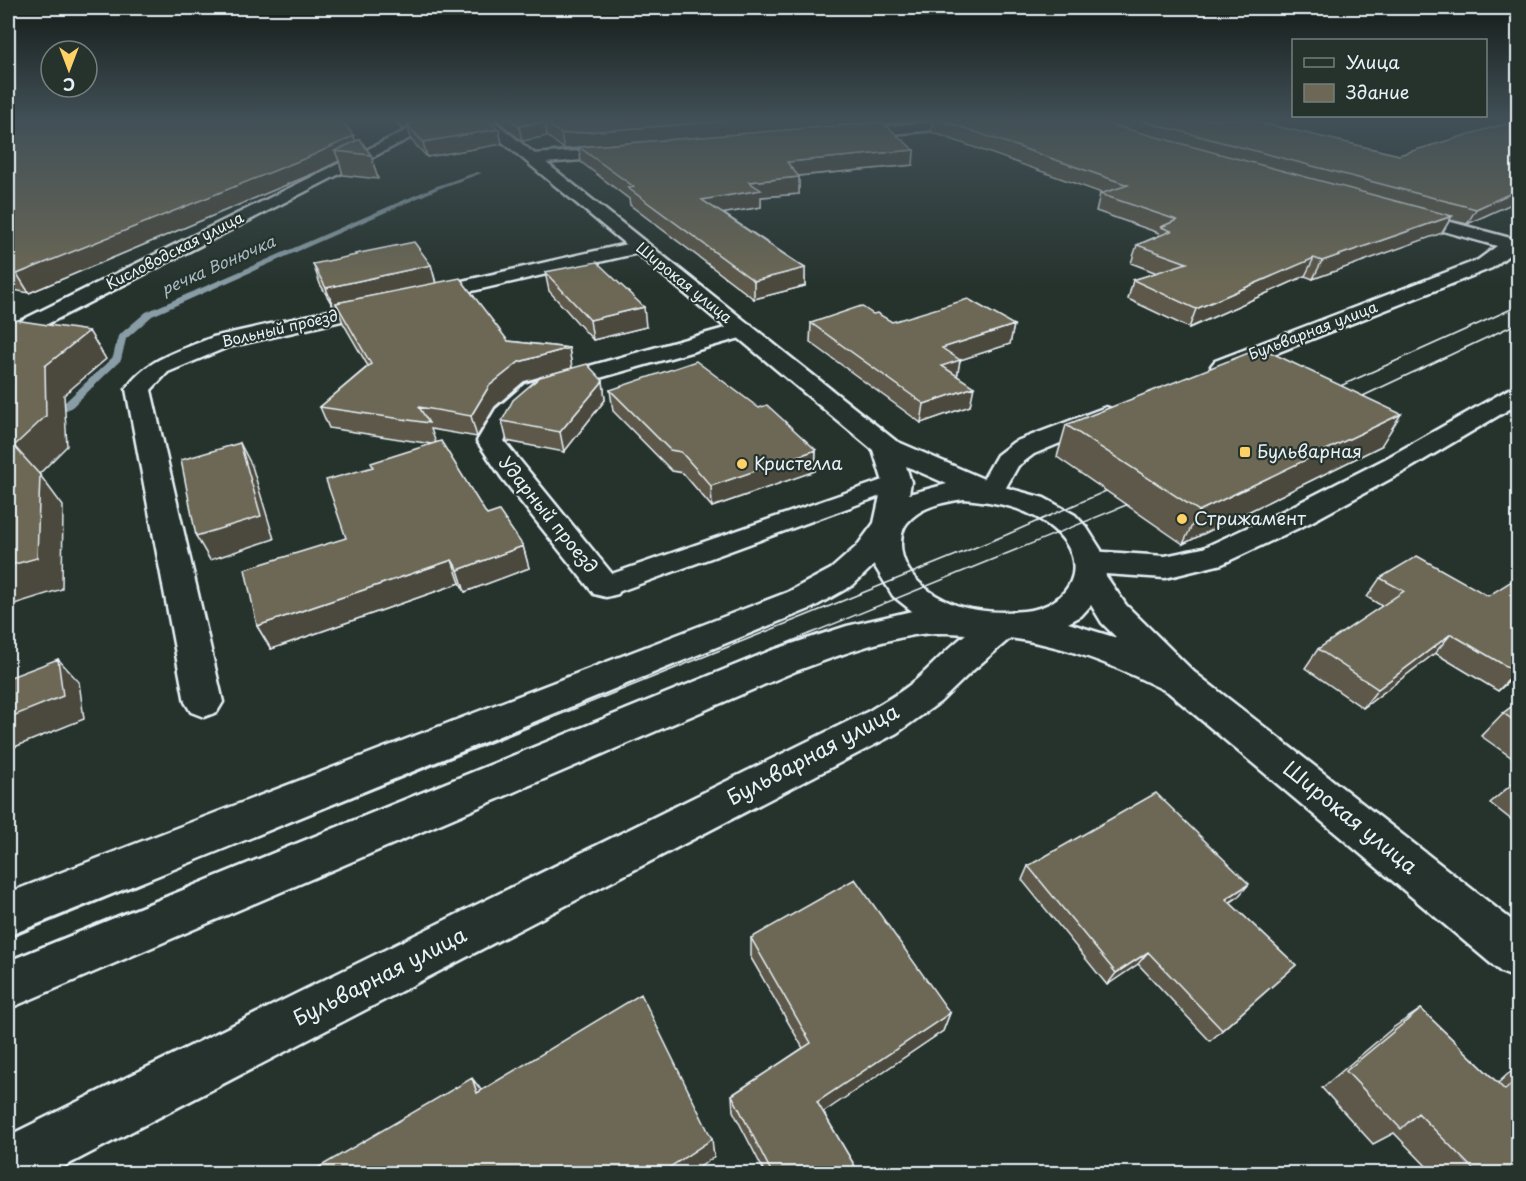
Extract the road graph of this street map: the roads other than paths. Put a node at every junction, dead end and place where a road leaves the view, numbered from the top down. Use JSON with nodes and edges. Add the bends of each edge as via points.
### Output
{"nodes":[{"id":1,"x":330,"y":174,"type":"edge"},
{"id":2,"x":550,"y":174,"type":"edge"},
{"id":3,"x":1386,"y":209,"type":"edge"},
{"id":4,"x":1516,"y":243,"type":"edge"},
{"id":5,"x":640,"y":247,"type":"junction"},
{"id":6,"x":8,"y":317,"type":"edge"},
{"id":7,"x":34,"y":322,"type":"junction"},
{"id":8,"x":743,"y":330,"type":"junction"},
{"id":9,"x":8,"y":334,"type":"edge"},
{"id":10,"x":1203,"y":374,"type":"edge"},
{"id":11,"x":1518,"y":394,"type":"edge"},
{"id":12,"x":1130,"y":405,"type":"edge"},
{"id":13,"x":886,"y":447,"type":"junction"},
{"id":14,"x":897,"y":482,"type":"junction"},
{"id":15,"x":990,"y":492,"type":"junction"},
{"id":16,"x":889,"y":524,"type":"junction"},
{"id":17,"x":1090,"y":570,"type":"junction"},
{"id":18,"x":606,"y":586,"type":"joint"},
{"id":19,"x":1004,"y":626,"type":"junction"},
{"id":20,"x":1181,"y":682,"type":"junction"},
{"id":21,"x":204,"y":702,"type":"dead end"},
{"id":22,"x":8,"y":915,"type":"edge"},
{"id":23,"x":1518,"y":955,"type":"edge"},
{"id":24,"x":8,"y":985,"type":"edge"},
{"id":25,"x":24,"y":1164,"type":"edge"}],
"edges":[{"from":1,"to":7,"type":"street","name":"Кисловодская улица"},
{"from":2,"to":5,"type":"street","name":"Широкая улица"},
{"from":3,"to":4,"type":"street"},
{"from":4,"to":10,"type":"street","name":"Бульварная улица","via":[[1485,264]]},
{"from":5,"to":8,"type":"street","name":"Широкая улица"},
{"from":5,"to":21,"type":"street","name":"Вольный проезд","via":[[221,342],[160,367],[138,389]]},
{"from":6,"to":7,"type":"street"},
{"from":7,"to":9,"type":"street","name":"Кисловодская улица"},
{"from":8,"to":13,"type":"street","name":"Широкая улица"},
{"from":8,"to":18,"type":"street","name":"Ударный проезд","via":[[534,389],[505,414],[490,441]]},
{"from":11,"to":17,"type":"street","via":[[1385,470],[1211,557],[1165,567]]},
{"from":12,"to":15,"type":"street","via":[[1024,448],[1006,461]]},
{"from":13,"to":14,"type":"street"},
{"from":13,"to":15,"type":"street","name":"Широкая улица"},
{"from":14,"to":16,"type":"street"},
{"from":14,"to":18,"type":"lane"},
{"from":15,"to":16,"type":"street","via":[[948,492],[918,500]]},
{"from":15,"to":17,"type":"street","via":[[1044,509],[1066,524],[1082,543]]},
{"from":16,"to":19,"type":"street","via":[[884,545],[889,567],[906,589],[932,607],[966,620]]},
{"from":16,"to":22,"type":"street","via":[[868,553],[842,577],[800,600]]},
{"from":17,"to":19,"type":"street","via":[[1081,597],[1062,613]]},
{"from":17,"to":20,"type":"street","name":"Широкая улица","via":[[1114,614]]},
{"from":19,"to":20,"type":"street","name":"Широкая улица","via":[[1061,634],[1110,649]]},
{"from":19,"to":24,"type":"street","via":[[955,620],[916,623],[864,633],[783,661]]},
{"from":19,"to":25,"type":"street","name":"Бульварная улица","via":[[927,692],[883,722]]},
{"from":20,"to":23,"type":"street","name":"Широкая улица"}]}
